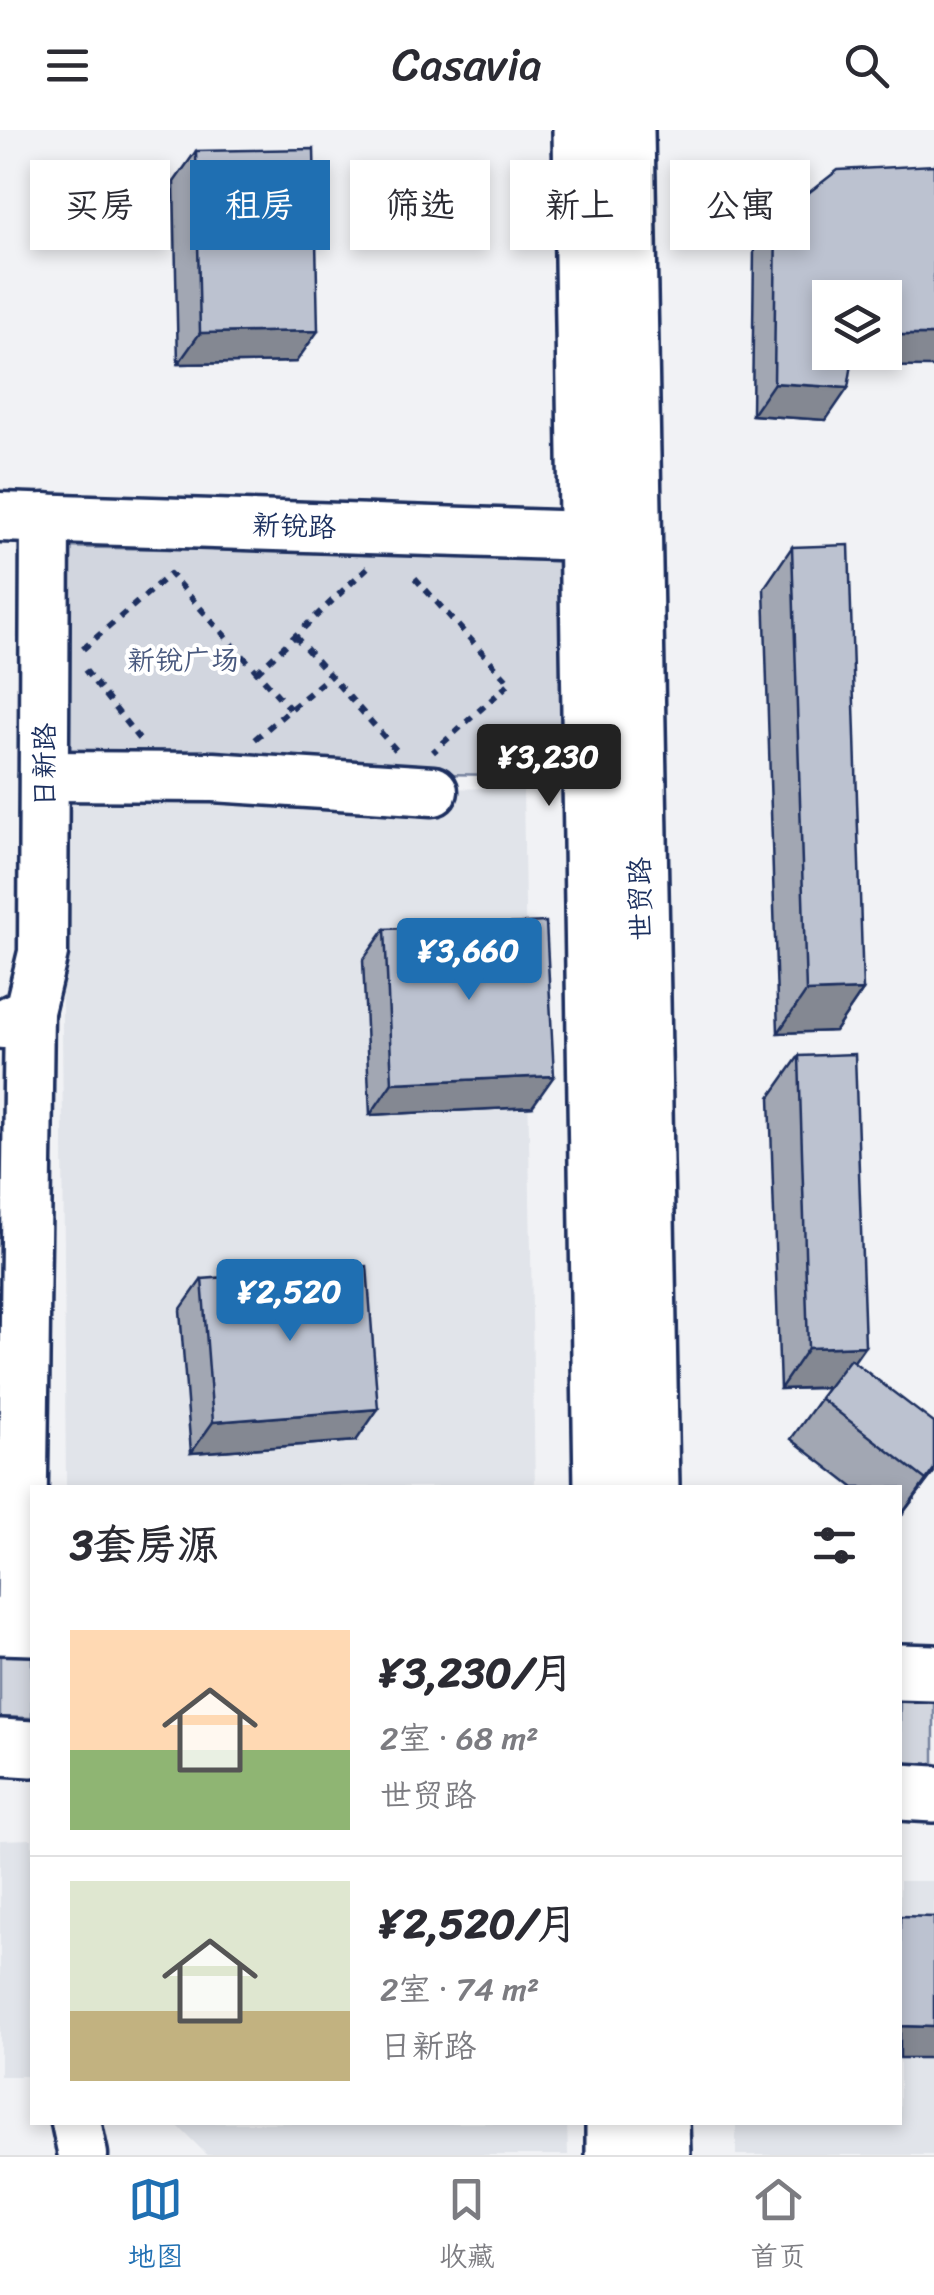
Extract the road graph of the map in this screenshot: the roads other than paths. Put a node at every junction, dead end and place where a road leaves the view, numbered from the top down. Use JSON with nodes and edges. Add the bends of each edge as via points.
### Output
{"nodes":[{"id":1,"x":581,"y":130,"type":"edge"},
{"id":2,"x":626,"y":130,"type":"edge"},
{"id":3,"x":22,"y":518,"type":"edge"},
{"id":4,"x":588,"y":536,"type":"junction"},
{"id":5,"x":44,"y":776,"type":"junction"},
{"id":6,"x":423,"y":780,"type":"road end"},
{"id":7,"x":14,"y":1018,"type":"edge"},
{"id":8,"x":602,"y":1485,"type":"edge"},
{"id":9,"x":651,"y":1485,"type":"edge"},
{"id":10,"x":18,"y":1627,"type":"edge"},
{"id":11,"x":902,"y":1672,"type":"edge"},
{"id":12,"x":934,"y":1673,"type":"edge"},
{"id":13,"x":0,"y":1748,"type":"edge"},
{"id":14,"x":30,"y":1749,"type":"edge"},
{"id":15,"x":902,"y":1792,"type":"edge"},
{"id":16,"x":934,"y":1794,"type":"edge"},
{"id":17,"x":77,"y":2125,"type":"edge"},
{"id":18,"x":614,"y":2125,"type":"edge"},
{"id":19,"x":661,"y":2125,"type":"edge"},
{"id":20,"x":83,"y":2155,"type":"edge"},
{"id":21,"x":614,"y":2155,"type":"edge"},
{"id":22,"x":662,"y":2155,"type":"edge"}],
"edges":[{"from":1,"to":4,"type":"main road","name":"世贸路"},
{"from":2,"to":9,"type":"main road","name":"世贸路"},
{"from":3,"to":4,"type":"street","name":"新锐路"},
{"from":3,"to":5,"type":"street","name":"日新路","via":[[44,618]]},
{"from":4,"to":8,"type":"main road","name":"世贸路"},
{"from":5,"to":6,"type":"street"},
{"from":5,"to":7,"type":"street","name":"日新路","via":[[43,953]]},
{"from":7,"to":10,"type":"street","name":"日新路"},
{"from":11,"to":12,"type":"main road"},
{"from":13,"to":14,"type":"main road"},
{"from":15,"to":16,"type":"main road"},
{"from":17,"to":20,"type":"street"},
{"from":18,"to":21,"type":"main road"},
{"from":19,"to":22,"type":"main road"}]}
